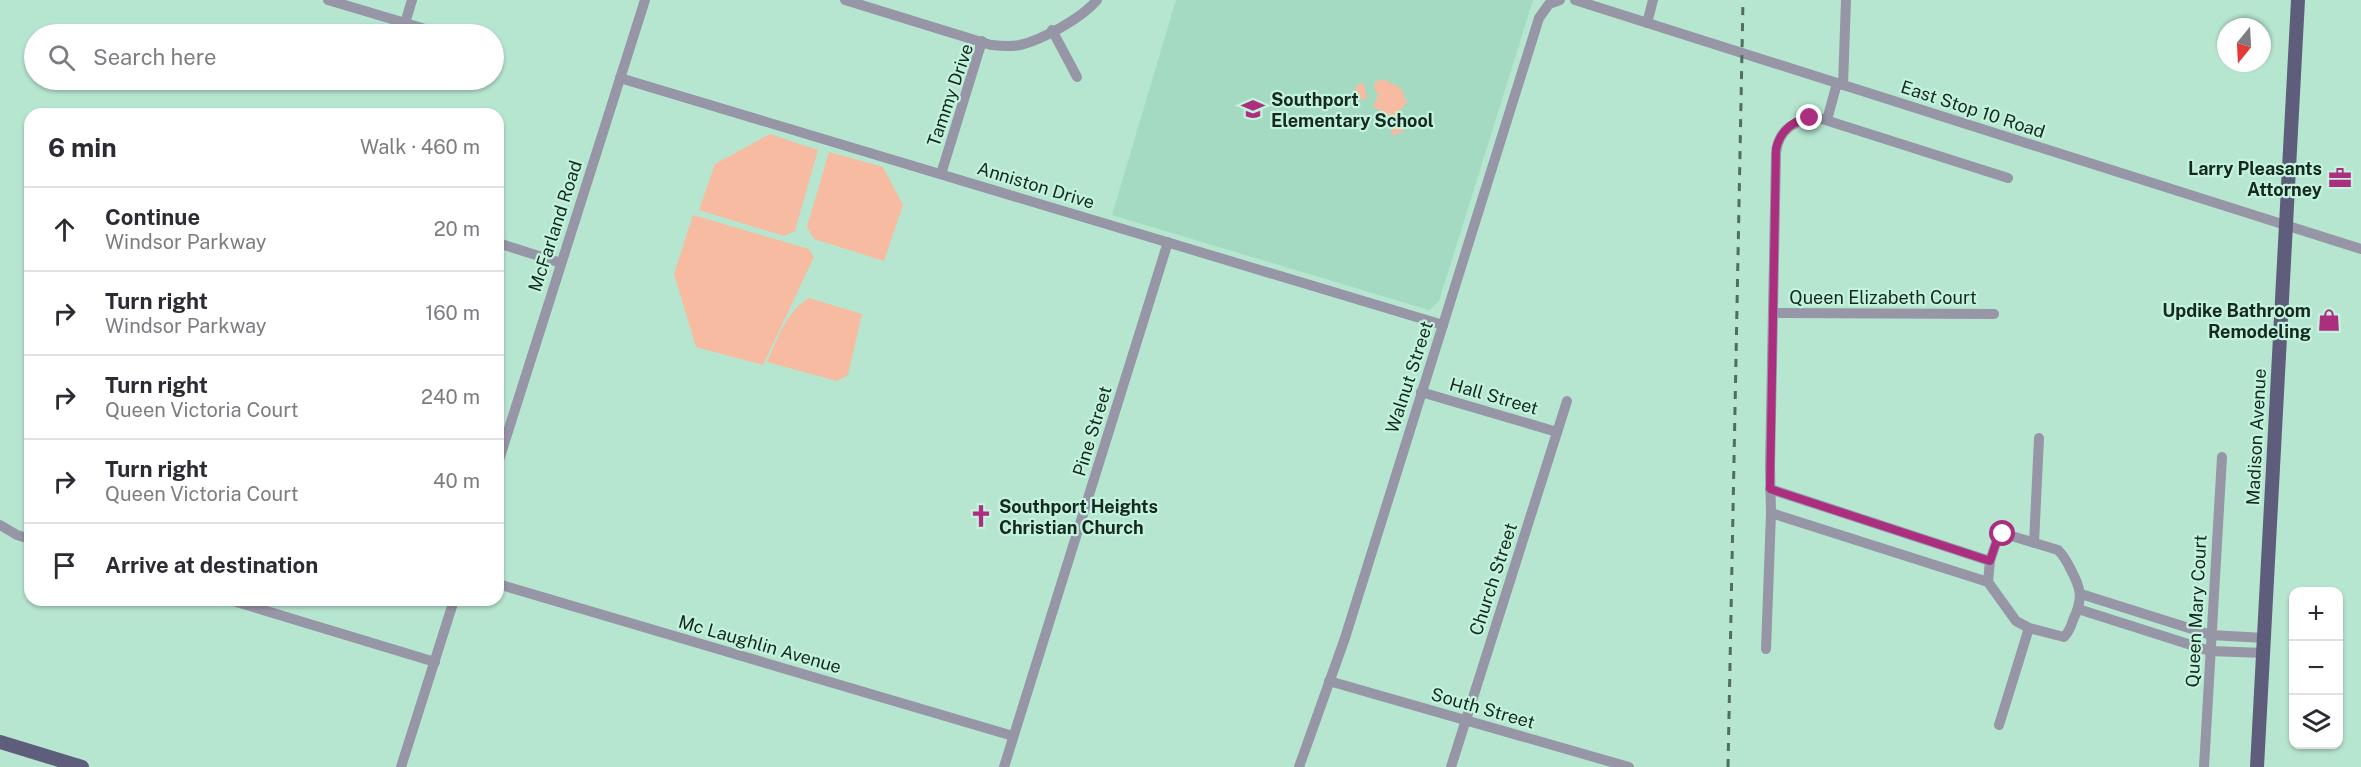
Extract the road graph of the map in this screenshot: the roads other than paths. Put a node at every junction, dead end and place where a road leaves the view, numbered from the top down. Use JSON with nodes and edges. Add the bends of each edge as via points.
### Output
{"nodes":[{"id":1,"x":328,"y":0,"type":"edge"},
{"id":2,"x":412,"y":0,"type":"edge"},
{"id":3,"x":645,"y":0,"type":"edge"},
{"id":4,"x":844,"y":0,"type":"edge"},
{"id":5,"x":1096,"y":0,"type":"edge"},
{"id":6,"x":1575,"y":0,"type":"edge"},
{"id":7,"x":1653,"y":0,"type":"edge"},
{"id":8,"x":1846,"y":0,"type":"edge"},
{"id":9,"x":2298,"y":0,"type":"edge"},
{"id":10,"x":1557,"y":1,"type":"edge"},
{"id":11,"x":405,"y":23,"type":"junction"},
{"id":12,"x":1647,"y":23,"type":"junction"},
{"id":13,"x":408,"y":24,"type":"edge"},
{"id":14,"x":1052,"y":30,"type":"junction"},
{"id":15,"x":982,"y":41,"type":"junction"},
{"id":16,"x":1077,"y":77,"type":"dead end"},
{"id":17,"x":620,"y":78,"type":"junction"},
{"id":18,"x":1840,"y":84,"type":"junction"},
{"id":19,"x":1827,"y":120,"type":"junction"},
{"id":20,"x":941,"y":174,"type":"junction"},
{"id":21,"x":2008,"y":178,"type":"dead end"},
{"id":22,"x":2284,"y":224,"type":"junction"},
{"id":23,"x":1168,"y":242,"type":"junction"},
{"id":24,"x":504,"y":245,"type":"edge"},
{"id":25,"x":2361,"y":249,"type":"edge"},
{"id":26,"x":561,"y":263,"type":"junction"},
{"id":27,"x":1773,"y":313,"type":"junction"},
{"id":28,"x":1994,"y":314,"type":"dead end"},
{"id":29,"x":1443,"y":325,"type":"junction"},
{"id":30,"x":1421,"y":392,"type":"junction"},
{"id":31,"x":1567,"y":401,"type":"dead end"},
{"id":32,"x":1557,"y":432,"type":"junction"},
{"id":33,"x":2039,"y":438,"type":"dead end"},
{"id":34,"x":504,"y":444,"type":"edge"},
{"id":35,"x":2222,"y":457,"type":"dead end"},
{"id":36,"x":1770,"y":489,"type":"junction"},
{"id":37,"x":1771,"y":513,"type":"junction"},
{"id":38,"x":0,"y":525,"type":"edge"},
{"id":39,"x":24,"y":537,"type":"edge"},
{"id":40,"x":2034,"y":543,"type":"junction"},
{"id":41,"x":1990,"y":561,"type":"junction"},
{"id":42,"x":1988,"y":582,"type":"junction"},
{"id":43,"x":504,"y":587,"type":"edge"},
{"id":44,"x":2081,"y":594,"type":"junction"},
{"id":45,"x":250,"y":606,"type":"edge"},
{"id":46,"x":452,"y":606,"type":"edge"},
{"id":47,"x":2078,"y":609,"type":"junction"},
{"id":48,"x":2029,"y":628,"type":"junction"},
{"id":49,"x":2211,"y":635,"type":"junction"},
{"id":50,"x":2264,"y":638,"type":"junction"},
{"id":51,"x":1766,"y":649,"type":"dead end"},
{"id":52,"x":2210,"y":651,"type":"junction"},
{"id":53,"x":2264,"y":653,"type":"junction"},
{"id":54,"x":435,"y":662,"type":"junction"},
{"id":55,"x":1329,"y":681,"type":"junction"},
{"id":56,"x":1466,"y":720,"type":"junction"},
{"id":57,"x":1999,"y":725,"type":"dead end"},
{"id":58,"x":1013,"y":736,"type":"junction"},
{"id":59,"x":0,"y":742,"type":"edge"},
{"id":60,"x":1604,"y":764,"type":"edge"},
{"id":61,"x":82,"y":767,"type":"edge"},
{"id":62,"x":401,"y":767,"type":"edge"},
{"id":63,"x":1004,"y":767,"type":"edge"},
{"id":64,"x":1299,"y":767,"type":"edge"},
{"id":65,"x":1451,"y":767,"type":"edge"},
{"id":66,"x":1629,"y":767,"type":"edge"},
{"id":67,"x":2204,"y":767,"type":"edge"},
{"id":68,"x":2257,"y":767,"type":"edge"}],
"edges":[{"from":1,"to":11,"type":"street"},
{"from":2,"to":11,"type":"street"},
{"from":3,"to":17,"type":"street","name":"McFarland Road"},
{"from":4,"to":15,"type":"street"},
{"from":5,"to":14,"type":"street","name":"Tammy Drive","via":[[1083,13]]},
{"from":6,"to":12,"type":"street","name":"East Stop 10 Road"},
{"from":7,"to":12,"type":"street"},
{"from":8,"to":18,"type":"street"},
{"from":9,"to":22,"type":"main road","name":"Madison Avenue"},
{"from":10,"to":29,"type":"street","name":"Walnut Street","via":[[1545,8],[1539,18]]},
{"from":11,"to":13,"type":"street"},
{"from":12,"to":18,"type":"street","name":"East Stop 10 Road"},
{"from":14,"to":15,"type":"street","name":"Tammy Drive","via":[[1019,45]]},
{"from":14,"to":16,"type":"street"},
{"from":15,"to":20,"type":"street","name":"Tammy Drive"},
{"from":17,"to":20,"type":"street","name":"Anniston Drive"},
{"from":17,"to":26,"type":"street","name":"McFarland Road"},
{"from":18,"to":19,"type":"street"},
{"from":18,"to":22,"type":"street","name":"East Stop 10 Road"},
{"from":19,"to":21,"type":"street"},
{"from":19,"to":27,"type":"street","via":[[1800,120],[1787,128],[1777,143]]},
{"from":20,"to":23,"type":"street","name":"Anniston Drive"},
{"from":22,"to":25,"type":"street","name":"East Stop 10 Road"},
{"from":22,"to":50,"type":"main road","name":"Madison Avenue"},
{"from":23,"to":29,"type":"street","name":"Anniston Drive"},
{"from":23,"to":58,"type":"street","name":"Pine Street"},
{"from":24,"to":26,"type":"street"},
{"from":26,"to":34,"type":"street","name":"McFarland Road"},
{"from":27,"to":28,"type":"street","name":"Queen Elizabeth Court"},
{"from":27,"to":36,"type":"street"},
{"from":29,"to":30,"type":"street","name":"Walnut Street"},
{"from":30,"to":32,"type":"street","name":"Hall Street"},
{"from":30,"to":55,"type":"street","name":"Walnut Street"},
{"from":31,"to":32,"type":"street","name":"Church Street"},
{"from":32,"to":56,"type":"street","name":"Church Street"},
{"from":33,"to":40,"type":"street"},
{"from":35,"to":49,"type":"street","name":"Queen Mary Court"},
{"from":36,"to":37,"type":"street"},
{"from":36,"to":41,"type":"street"},
{"from":37,"to":42,"type":"street"},
{"from":37,"to":51,"type":"street"},
{"from":38,"to":39,"type":"street"},
{"from":40,"to":41,"type":"street","via":[[2000,535]]},
{"from":40,"to":44,"type":"street","via":[[2061,552]]},
{"from":41,"to":42,"type":"street"},
{"from":42,"to":48,"type":"street","via":[[2016,621]]},
{"from":43,"to":58,"type":"street","name":"Mc Laughlin Avenue"},
{"from":44,"to":47,"type":"street"},
{"from":44,"to":49,"type":"street"},
{"from":45,"to":54,"type":"street"},
{"from":46,"to":54,"type":"street"},
{"from":47,"to":48,"type":"street","via":[[2064,637]]},
{"from":47,"to":52,"type":"street"},
{"from":48,"to":57,"type":"street"},
{"from":49,"to":50,"type":"street"},
{"from":49,"to":52,"type":"street","name":"Queen Mary Court"},
{"from":50,"to":53,"type":"main road","name":"Madison Avenue"},
{"from":52,"to":53,"type":"street"},
{"from":52,"to":67,"type":"street","name":"Queen Mary Court"},
{"from":53,"to":68,"type":"main road","name":"Madison Avenue"},
{"from":54,"to":62,"type":"street"},
{"from":55,"to":56,"type":"street","name":"South Street"},
{"from":55,"to":64,"type":"street","name":"Walnut Street"},
{"from":56,"to":60,"type":"street","name":"South Street"},
{"from":56,"to":65,"type":"street","name":"Church Street"},
{"from":58,"to":63,"type":"street","name":"Pine Street"},
{"from":59,"to":61,"type":"main road"},
{"from":60,"to":66,"type":"street","name":"South Street"}]}
